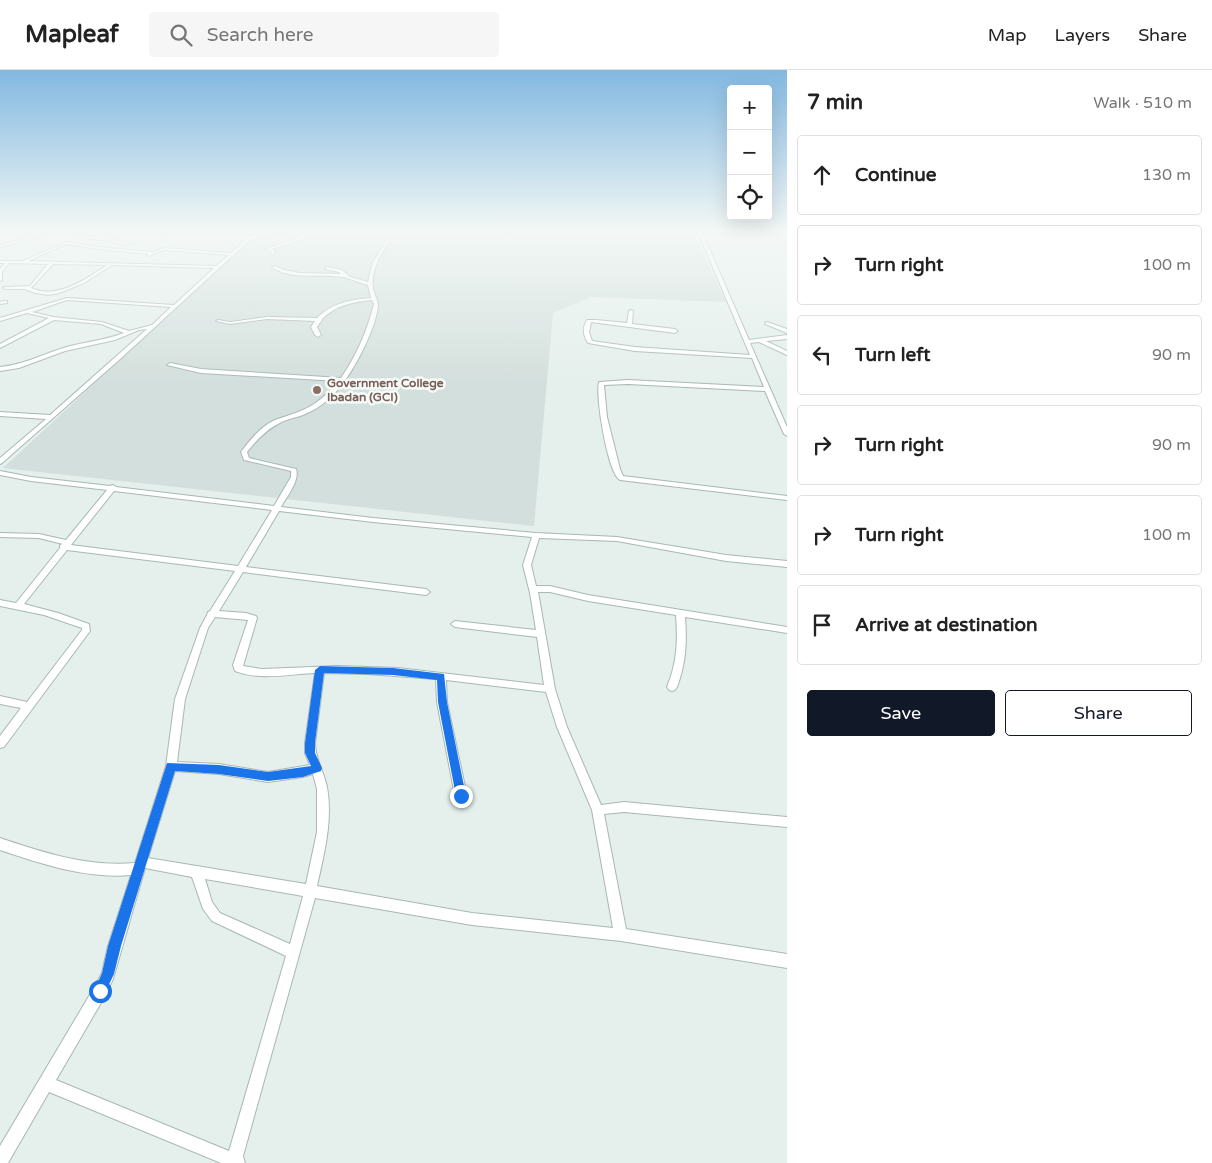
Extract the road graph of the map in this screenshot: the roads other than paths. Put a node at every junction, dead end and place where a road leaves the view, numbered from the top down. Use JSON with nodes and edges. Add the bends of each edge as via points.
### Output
{"nodes":[{"id":1,"x":36,"y":283,"type":"edge"},
{"id":2,"x":83,"y":283,"type":"edge"},
{"id":3,"x":199,"y":283,"type":"edge"},
{"id":4,"x":367,"y":283,"type":"edge"},
{"id":5,"x":722,"y":283,"type":"edge"},
{"id":6,"x":370,"y":284,"type":"joint"},
{"id":7,"x":5,"y":288,"type":"dead end"},
{"id":8,"x":27,"y":288,"type":"junction"},
{"id":9,"x":373,"y":299,"type":"junction"},
{"id":10,"x":174,"y":306,"type":"junction"},
{"id":11,"x":631,"y":311,"type":"dead end"},
{"id":12,"x":27,"y":312,"type":"junction"},
{"id":13,"x":53,"y":318,"type":"junction"},
{"id":14,"x":0,"y":320,"type":"edge"},
{"id":15,"x":320,"y":320,"type":"junction"},
{"id":16,"x":218,"y":321,"type":"dead end"},
{"id":17,"x":767,"y":323,"type":"dead end"},
{"id":18,"x":154,"y":325,"type":"junction"},
{"id":19,"x":628,"y":325,"type":"junction"},
{"id":20,"x":675,"y":331,"type":"dead end"},
{"id":21,"x":787,"y":331,"type":"edge"},
{"id":22,"x":130,"y":333,"type":"junction"},
{"id":23,"x":318,"y":335,"type":"dead end"},
{"id":24,"x":787,"y":337,"type":"edge"},
{"id":25,"x":759,"y":340,"type":"junction"},
{"id":26,"x":747,"y":342,"type":"junction"},
{"id":27,"x":0,"y":346,"type":"edge"},
{"id":28,"x":787,"y":353,"type":"edge"},
{"id":29,"x":754,"y":357,"type":"junction"},
{"id":30,"x":170,"y":365,"type":"dead end"},
{"id":31,"x":3,"y":369,"type":"edge"},
{"id":32,"x":0,"y":373,"type":"edge"},
{"id":33,"x":342,"y":380,"type":"junction"},
{"id":34,"x":767,"y":389,"type":"junction"},
{"id":35,"x":0,"y":414,"type":"edge"},
{"id":36,"x":50,"y":417,"type":"junction"},
{"id":37,"x":787,"y":434,"type":"edge"},
{"id":38,"x":0,"y":462,"type":"edge"},
{"id":39,"x":0,"y":473,"type":"edge"},
{"id":40,"x":113,"y":488,"type":"junction"},
{"id":41,"x":787,"y":498,"type":"edge"},
{"id":42,"x":275,"y":509,"type":"junction"},
{"id":43,"x":0,"y":535,"type":"edge"},
{"id":44,"x":536,"y":535,"type":"junction"},
{"id":45,"x":65,"y":545,"type":"junction"},
{"id":46,"x":787,"y":564,"type":"edge"},
{"id":47,"x":241,"y":570,"type":"junction"},
{"id":48,"x":532,"y":585,"type":"junction"},
{"id":49,"x":426,"y":592,"type":"dead end"},
{"id":50,"x":0,"y":603,"type":"edge"},
{"id":51,"x":18,"y":606,"type":"junction"},
{"id":52,"x":680,"y":613,"type":"junction"},
{"id":53,"x":211,"y":614,"type":"junction"},
{"id":54,"x":455,"y":624,"type":"dead end"},
{"id":55,"x":787,"y":630,"type":"edge"},
{"id":56,"x":541,"y":634,"type":"junction"},
{"id":57,"x":320,"y":670,"type":"junction"},
{"id":58,"x":441,"y":677,"type":"junction"},
{"id":59,"x":672,"y":687,"type":"dead end"},
{"id":60,"x":550,"y":689,"type":"junction"},
{"id":61,"x":0,"y":700,"type":"edge"},
{"id":62,"x":29,"y":706,"type":"junction"},
{"id":63,"x":0,"y":744,"type":"edge"},
{"id":64,"x":171,"y":766,"type":"junction"},
{"id":65,"x":317,"y":768,"type":"junction"},
{"id":66,"x":461,"y":796,"type":"dead end"},
{"id":67,"x":598,"y":810,"type":"junction"},
{"id":68,"x":787,"y":822,"type":"edge"},
{"id":69,"x":0,"y":844,"type":"edge"},
{"id":70,"x":140,"y":865,"type":"junction"},
{"id":71,"x":198,"y":873,"type":"junction"},
{"id":72,"x":310,"y":891,"type":"junction"},
{"id":73,"x":621,"y":936,"type":"junction"},
{"id":74,"x":294,"y":953,"type":"junction"},
{"id":75,"x":787,"y":961,"type":"edge"},
{"id":76,"x":46,"y":1084,"type":"junction"},
{"id":77,"x":0,"y":1161,"type":"edge"},
{"id":78,"x":236,"y":1162,"type":"edge"}],
"edges":[{"from":1,"to":8,"type":"street"},
{"from":2,"to":8,"type":"street","via":[[48,292]]},
{"from":3,"to":10,"type":"street"},
{"from":4,"to":6,"type":"street"},
{"from":5,"to":26,"type":"street"},
{"from":6,"to":9,"type":"street"},
{"from":7,"to":8,"type":"street"},
{"from":9,"to":15,"type":"street","via":[[344,302],[334,306]]},
{"from":9,"to":33,"type":"street","via":[[376,304],[373,319]]},
{"from":10,"to":12,"type":"street","via":[[66,299]]},
{"from":10,"to":18,"type":"street"},
{"from":11,"to":19,"type":"street"},
{"from":12,"to":13,"type":"street"},
{"from":12,"to":14,"type":"street"},
{"from":13,"to":22,"type":"street","via":[[102,323]]},
{"from":13,"to":27,"type":"street"},
{"from":15,"to":16,"type":"street","via":[[267,318],[230,323]]},
{"from":15,"to":23,"type":"street","via":[[314,327]]},
{"from":17,"to":21,"type":"street"},
{"from":18,"to":22,"type":"street"},
{"from":18,"to":36,"type":"street"},
{"from":19,"to":20,"type":"street"},
{"from":19,"to":29,"type":"street","via":[[589,322],[586,337],[590,342],[635,349]]},
{"from":22,"to":31,"type":"street"},
{"from":24,"to":25,"type":"street"},
{"from":25,"to":26,"type":"street"},
{"from":25,"to":28,"type":"street"},
{"from":26,"to":29,"type":"street"},
{"from":29,"to":34,"type":"street"},
{"from":30,"to":33,"type":"street"},
{"from":31,"to":32,"type":"street"},
{"from":33,"to":42,"type":"street","via":[[326,400],[276,422],[244,452],[246,458],[294,470],[294,477]]},
{"from":34,"to":37,"type":"street"},
{"from":34,"to":41,"type":"street","via":[[600,383],[603,412],[620,478]]},
{"from":35,"to":36,"type":"street"},
{"from":36,"to":38,"type":"street"},
{"from":39,"to":40,"type":"street"},
{"from":40,"to":42,"type":"street"},
{"from":40,"to":45,"type":"street"},
{"from":42,"to":44,"type":"street"},
{"from":42,"to":47,"type":"street"},
{"from":43,"to":45,"type":"street","via":[[39,536]]},
{"from":44,"to":46,"type":"street","via":[[617,539],[726,558]]},
{"from":44,"to":48,"type":"street","via":[[527,565]]},
{"from":45,"to":47,"type":"street"},
{"from":45,"to":51,"type":"street"},
{"from":47,"to":49,"type":"street"},
{"from":47,"to":53,"type":"street"},
{"from":48,"to":52,"type":"street"},
{"from":48,"to":56,"type":"street"},
{"from":50,"to":51,"type":"street"},
{"from":51,"to":62,"type":"street","via":[[86,626],[86,631]]},
{"from":52,"to":55,"type":"street"},
{"from":52,"to":59,"type":"street","via":[[683,646],[680,668]]},
{"from":53,"to":57,"type":"street","via":[[253,618],[238,668],[253,673]]},
{"from":53,"to":64,"type":"street","via":[[180,699]]},
{"from":54,"to":56,"type":"street"},
{"from":56,"to":60,"type":"street"},
{"from":57,"to":58,"type":"street","via":[[393,671]]},
{"from":57,"to":65,"type":"street","via":[[310,743],[310,753]]},
{"from":58,"to":60,"type":"street"},
{"from":58,"to":66,"type":"street","via":[[442,702]]},
{"from":60,"to":67,"type":"street"},
{"from":61,"to":62,"type":"street"},
{"from":62,"to":63,"type":"street"},
{"from":64,"to":65,"type":"street","via":[[268,777]]},
{"from":64,"to":70,"type":"street"},
{"from":65,"to":72,"type":"street","via":[[322,789],[322,832]]},
{"from":67,"to":68,"type":"street","via":[[624,807]]},
{"from":67,"to":73,"type":"street"},
{"from":69,"to":70,"type":"street","via":[[81,867],[121,871]]},
{"from":70,"to":71,"type":"street"},
{"from":70,"to":76,"type":"street","via":[[108,974]]},
{"from":71,"to":72,"type":"street"},
{"from":71,"to":74,"type":"street","via":[[207,905],[216,917]]},
{"from":72,"to":73,"type":"street","via":[[472,919]]},
{"from":72,"to":74,"type":"street"},
{"from":73,"to":75,"type":"street"},
{"from":74,"to":78,"type":"street"},
{"from":76,"to":77,"type":"street"},
{"from":76,"to":78,"type":"street"}]}
